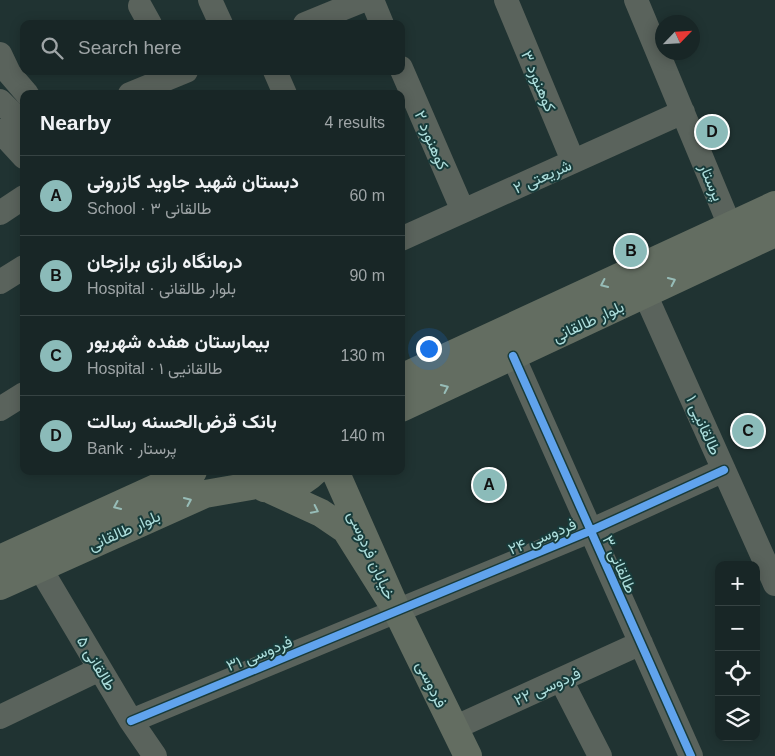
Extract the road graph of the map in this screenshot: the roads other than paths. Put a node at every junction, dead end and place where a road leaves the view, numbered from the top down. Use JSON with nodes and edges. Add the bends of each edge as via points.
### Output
{"nodes":[{"id":1,"x":210,"y":0,"type":"edge"},
{"id":2,"x":364,"y":0,"type":"edge"},
{"id":3,"x":372,"y":0,"type":"edge"},
{"id":4,"x":506,"y":0,"type":"edge"},
{"id":5,"x":636,"y":0,"type":"edge"},
{"id":6,"x":317,"y":13,"type":"edge"},
{"id":7,"x":219,"y":20,"type":"edge"},
{"id":8,"x":380,"y":20,"type":"edge"},
{"id":9,"x":3,"y":69,"type":"edge"},
{"id":10,"x":173,"y":75,"type":"edge"},
{"id":11,"x":277,"y":75,"type":"edge"},
{"id":12,"x":404,"y":75,"type":"edge"},
{"id":13,"x":23,"y":90,"type":"edge"},
{"id":14,"x":139,"y":90,"type":"edge"},
{"id":15,"x":283,"y":90,"type":"edge"},
{"id":16,"x":0,"y":101,"type":"edge"},
{"id":17,"x":683,"y":112,"type":"junction"},
{"id":18,"x":20,"y":121,"type":"edge"},
{"id":19,"x":0,"y":131,"type":"edge"},
{"id":20,"x":20,"y":153,"type":"edge"},
{"id":21,"x":573,"y":161,"type":"junction"},
{"id":22,"x":20,"y":200,"type":"edge"},
{"id":23,"x":775,"y":205,"type":"edge"},
{"id":24,"x":463,"y":211,"type":"junction"},
{"id":25,"x":0,"y":213,"type":"edge"},
{"id":26,"x":730,"y":226,"type":"junction"},
{"id":27,"x":775,"y":233,"type":"edge"},
{"id":28,"x":405,"y":237,"type":"edge"},
{"id":29,"x":20,"y":270,"type":"edge"},
{"id":30,"x":0,"y":282,"type":"edge"},
{"id":31,"x":645,"y":294,"type":"junction"},
{"id":32,"x":513,"y":356,"type":"junction"},
{"id":33,"x":405,"y":376,"type":"edge"},
{"id":34,"x":20,"y":396,"type":"edge"},
{"id":35,"x":405,"y":406,"type":"edge"},
{"id":36,"x":0,"y":409,"type":"edge"},
{"id":37,"x":724,"y":470,"type":"junction"},
{"id":38,"x":185,"y":475,"type":"edge"},
{"id":39,"x":310,"y":475,"type":"edge"},
{"id":40,"x":336,"y":475,"type":"edge"},
{"id":41,"x":254,"y":482,"type":"edge"},
{"id":42,"x":590,"y":531,"type":"junction"},
{"id":43,"x":0,"y":559,"type":"edge"},
{"id":44,"x":40,"y":568,"type":"junction"},
{"id":45,"x":775,"y":584,"type":"edge"},
{"id":46,"x":0,"y":586,"type":"edge"},
{"id":47,"x":397,"y":611,"type":"junction"},
{"id":48,"x":641,"y":643,"type":"junction"},
{"id":49,"x":100,"y":669,"type":"junction"},
{"id":50,"x":561,"y":680,"type":"junction"},
{"id":51,"x":0,"y":717,"type":"edge"},
{"id":52,"x":131,"y":721,"type":"junction"},
{"id":53,"x":454,"y":728,"type":"junction"},
{"id":54,"x":155,"y":756,"type":"edge"},
{"id":55,"x":468,"y":756,"type":"edge"},
{"id":56,"x":600,"y":756,"type":"edge"},
{"id":57,"x":691,"y":756,"type":"edge"}],
"edges":[{"from":1,"to":7,"type":"street"},
{"from":2,"to":6,"type":"street"},
{"from":3,"to":8,"type":"street"},
{"from":4,"to":21,"type":"street","name":"کوهنورد ۳"},
{"from":5,"to":17,"type":"street","name":"پرستار"},
{"from":9,"to":13,"type":"street"},
{"from":10,"to":14,"type":"street"},
{"from":11,"to":15,"type":"street"},
{"from":12,"to":24,"type":"street","name":"کوهنورد ۲"},
{"from":16,"to":18,"type":"street"},
{"from":17,"to":21,"type":"street","name":"شریعتی ۲"},
{"from":17,"to":26,"type":"street","name":"پرستار"},
{"from":19,"to":20,"type":"street"},
{"from":21,"to":24,"type":"street","name":"شریعتی ۲"},
{"from":22,"to":25,"type":"street"},
{"from":23,"to":26,"type":"main road","name":"بلوار طالقانی"},
{"from":24,"to":28,"type":"street","name":"شریعتی ۲"},
{"from":26,"to":33,"type":"main road","name":"بلوار طالقانی","one_way":true},
{"from":31,"to":27,"type":"main road","name":"بلوار طالقانی","one_way":true},
{"from":29,"to":30,"type":"street"},
{"from":31,"to":32,"type":"main road","name":"بلوار طالقانی"},
{"from":31,"to":37,"type":"street","name":"طالقانیی ۱"},
{"from":35,"to":32,"type":"main road","name":"بلوار طالقانی","one_way":true},
{"from":32,"to":42,"type":"street","name":"طالقانی ۳"},
{"from":34,"to":36,"type":"street"},
{"from":37,"to":42,"type":"street","name":"فردوسی ۲۴"},
{"from":37,"to":45,"type":"street","name":"طالقانیی ۱"},
{"from":38,"to":43,"type":"main road","name":"بلوار طالقانی","one_way":true},
{"from":39,"to":41,"type":"main road","name":"بلوار طالقانی","via":[[299,483]]},
{"from":40,"to":47,"type":"main road","name":"خیابان فردوسی"},
{"from":44,"to":41,"type":"main road","name":"بلوار طالقانی","one_way":true,"via":[[205,494]]},
{"from":41,"to":47,"type":"main road","name":"خیابان فردوسی","one_way":true,"via":[[321,513],[346,530]]},
{"from":42,"to":47,"type":"street","name":"فردوسی ۲۴"},
{"from":42,"to":48,"type":"street","name":"طالقانی ۳"},
{"from":44,"to":46,"type":"main road","name":"بلوار طالقانی"},
{"from":44,"to":49,"type":"street","name":"طالقانی ۵"},
{"from":47,"to":52,"type":"street","name":"فردوسی ۳۱"},
{"from":47,"to":53,"type":"main road","name":"فردوسی"},
{"from":48,"to":50,"type":"street","name":"فردوسی ۲۲"},
{"from":48,"to":57,"type":"street","name":"طالقانی ۳"},
{"from":49,"to":51,"type":"street"},
{"from":49,"to":52,"type":"street","name":"طالقانی ۵"},
{"from":50,"to":53,"type":"street","name":"فردوسی ۲۲"},
{"from":50,"to":56,"type":"street"},
{"from":52,"to":54,"type":"street","name":"طالقانی ۵"},
{"from":53,"to":55,"type":"main road","name":"فردوسی"}]}
